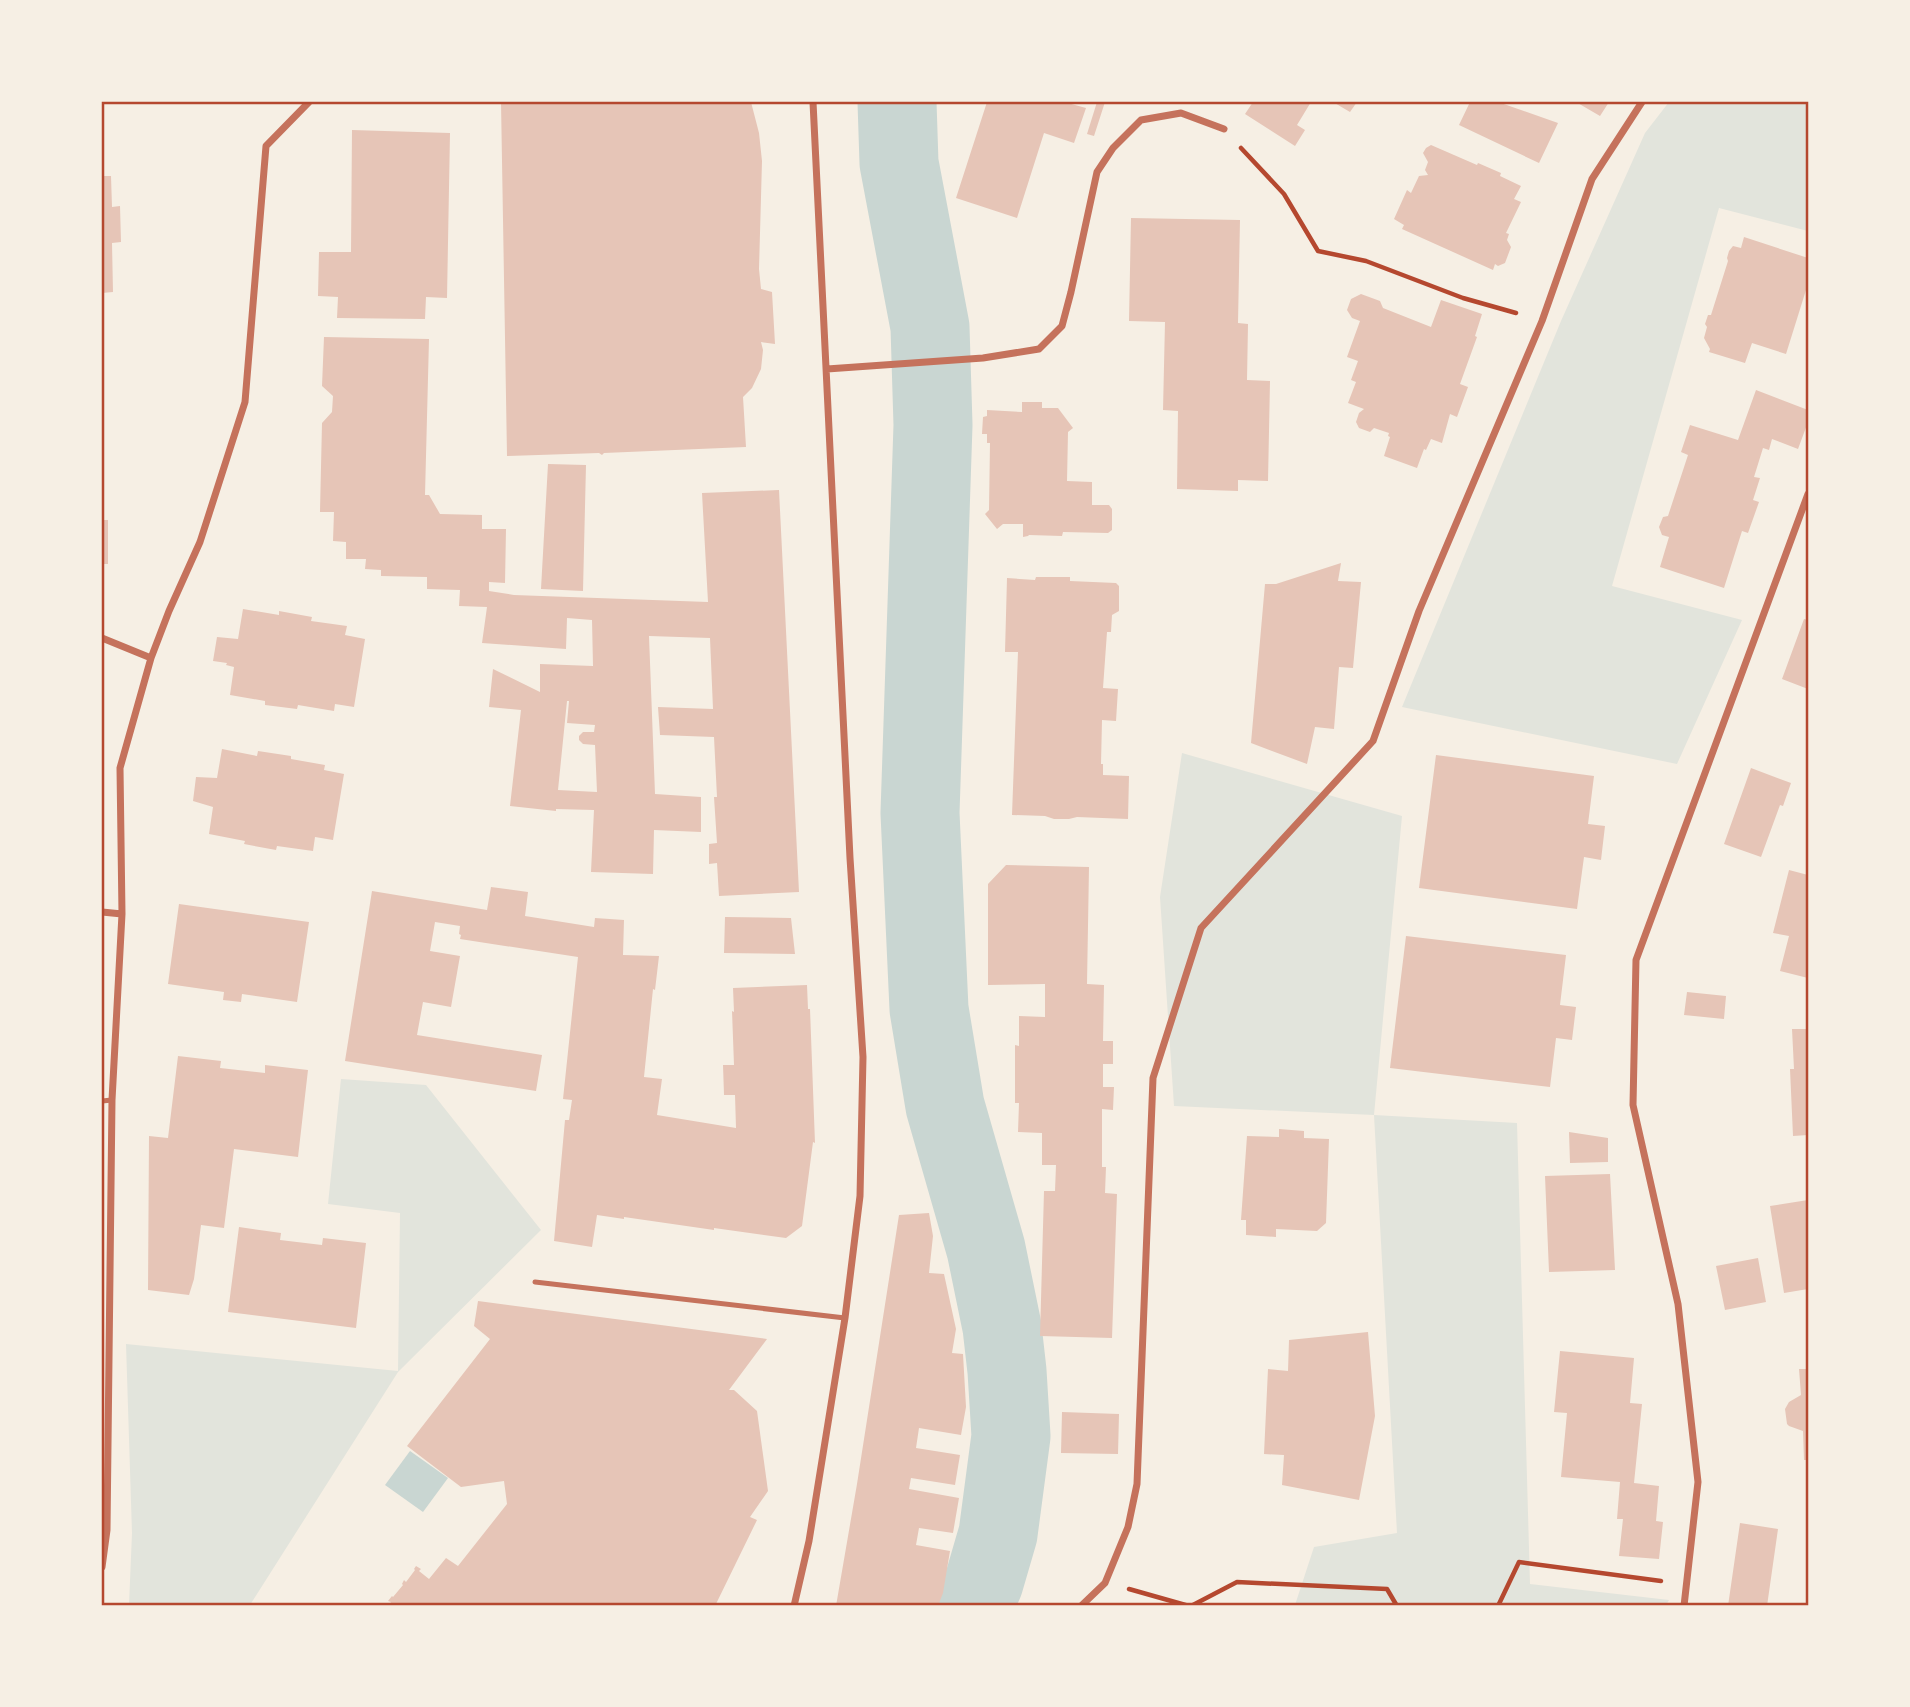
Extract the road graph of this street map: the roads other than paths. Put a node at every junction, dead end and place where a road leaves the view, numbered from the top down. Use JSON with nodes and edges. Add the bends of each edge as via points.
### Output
{"nodes":[{"id":1,"x":309,"y":102,"type":"edge"},
{"id":2,"x":814,"y":102,"type":"edge"},
{"id":3,"x":1642,"y":102,"type":"edge"},
{"id":4,"x":1224,"y":129,"type":"road end"},
{"id":5,"x":827,"y":369,"type":"junction"},
{"id":6,"x":1808,"y":494,"type":"edge"},
{"id":7,"x":102,"y":638,"type":"edge"},
{"id":8,"x":151,"y":658,"type":"junction"},
{"id":9,"x":102,"y":912,"type":"edge"},
{"id":10,"x":122,"y":914,"type":"junction"},
{"id":11,"x":112,"y":1100,"type":"junction"},
{"id":12,"x":102,"y":1101,"type":"edge"},
{"id":13,"x":535,"y":1282,"type":"dead end"},
{"id":14,"x":845,"y":1318,"type":"junction"},
{"id":15,"x":102,"y":1567,"type":"edge"},
{"id":16,"x":794,"y":1605,"type":"edge"},
{"id":17,"x":1080,"y":1605,"type":"edge"},
{"id":18,"x":1684,"y":1605,"type":"edge"}],
"edges":[{"from":1,"to":8,"type":"street","via":[[266,146],[245,402],[200,541]]},
{"from":2,"to":5,"type":"street"},
{"from":3,"to":17,"type":"street","via":[[1592,179],[1542,321],[1419,611],[1373,741],[1201,928],[1153,1077],[1137,1484],[1128,1527],[1105,1583]]},
{"from":4,"to":5,"type":"street","via":[[1181,113],[1140,120],[1113,148],[1097,172],[1062,326],[1039,349],[983,358]]},
{"from":5,"to":14,"type":"street","via":[[863,1057],[860,1196]]},
{"from":6,"to":18,"type":"street","via":[[1636,960],[1633,1105],[1678,1304],[1698,1482]]},
{"from":7,"to":8,"type":"street"},
{"from":8,"to":10,"type":"street","via":[[120,768]]},
{"from":9,"to":10,"type":"street"},
{"from":10,"to":11,"type":"street"},
{"from":11,"to":12,"type":"lane"},
{"from":11,"to":15,"type":"street","via":[[107,1530]]},
{"from":13,"to":14,"type":"lane"},
{"from":14,"to":16,"type":"street","via":[[809,1541]]}]}
